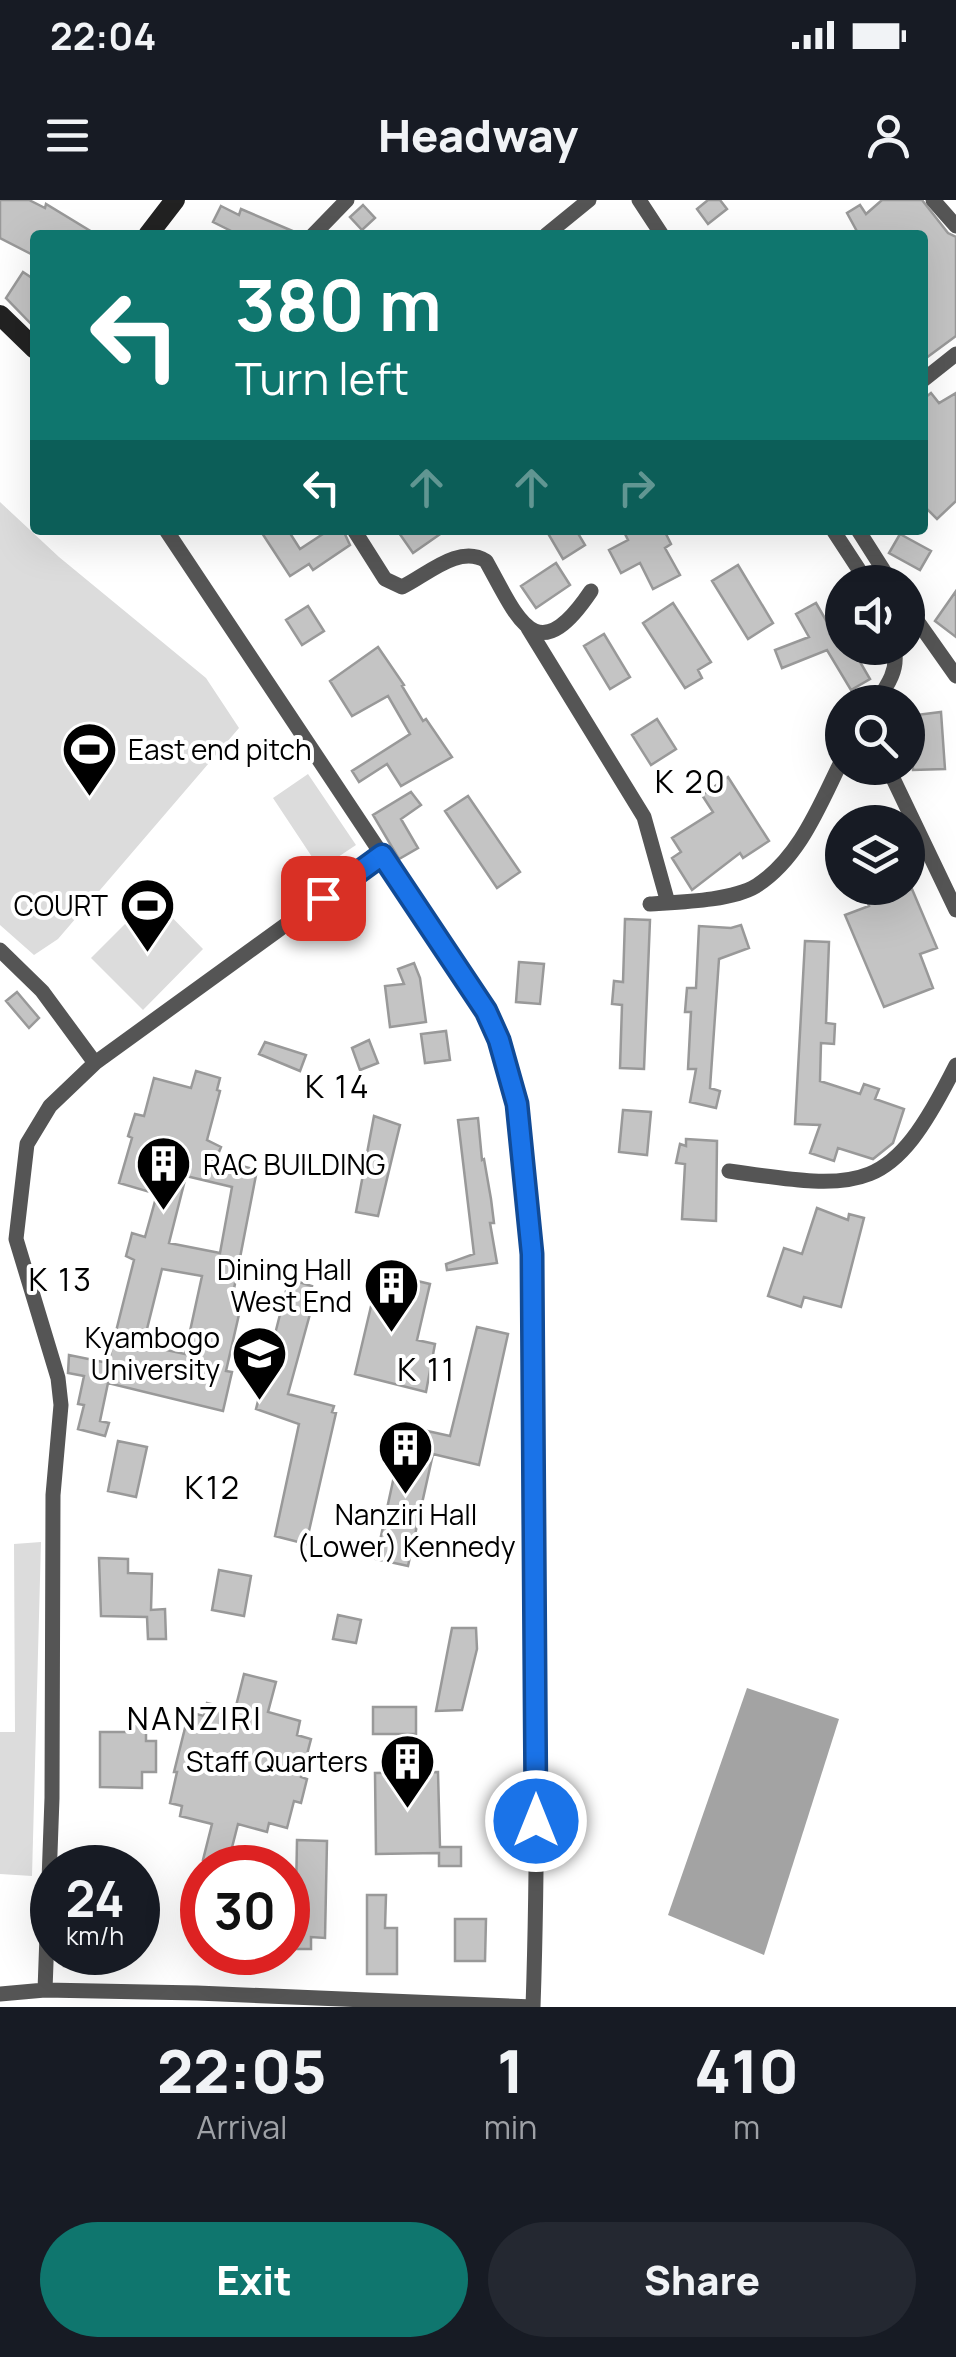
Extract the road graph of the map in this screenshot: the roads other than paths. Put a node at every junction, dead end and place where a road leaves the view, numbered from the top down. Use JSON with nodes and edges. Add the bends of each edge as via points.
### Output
{"nodes":[{"id":1,"x":174,"y":200,"type":"edge"},
{"id":2,"x":346,"y":200,"type":"edge"},
{"id":3,"x":590,"y":200,"type":"edge"},
{"id":4,"x":639,"y":200,"type":"edge"},
{"id":5,"x":933,"y":200,"type":"edge"},
{"id":6,"x":956,"y":226,"type":"edge"},
{"id":7,"x":152,"y":230,"type":"edge"},
{"id":8,"x":317,"y":230,"type":"edge"},
{"id":9,"x":552,"y":230,"type":"edge"},
{"id":10,"x":659,"y":230,"type":"edge"},
{"id":11,"x":0,"y":315,"type":"edge"},
{"id":12,"x":30,"y":344,"type":"edge"},
{"id":13,"x":956,"y":354,"type":"edge"},
{"id":14,"x":928,"y":376,"type":"edge"},
{"id":15,"x":169,"y":535,"type":"edge"},
{"id":16,"x":357,"y":535,"type":"edge"},
{"id":17,"x":837,"y":535,"type":"edge"},
{"id":18,"x":861,"y":535,"type":"edge"},
{"id":19,"x":856,"y":565,"type":"edge"},
{"id":20,"x":880,"y":565,"type":"edge"},
{"id":21,"x":592,"y":592,"type":"dead end"},
{"id":22,"x":528,"y":628,"type":"junction"},
{"id":23,"x":925,"y":632,"type":"edge"},
{"id":24,"x":956,"y":676,"type":"edge"},
{"id":25,"x":829,"y":785,"type":"edge"},
{"id":26,"x":896,"y":785,"type":"edge"},
{"id":27,"x":382,"y":855,"type":"junction"},
{"id":28,"x":668,"y":903,"type":"junction"},
{"id":29,"x":650,"y":904,"type":"dead end"},
{"id":30,"x":956,"y":910,"type":"edge"},
{"id":31,"x":0,"y":950,"type":"edge"},
{"id":32,"x":95,"y":1063,"type":"junction"},
{"id":33,"x":956,"y":1065,"type":"edge"},
{"id":34,"x":728,"y":1172,"type":"dead end"},
{"id":35,"x":45,"y":1990,"type":"junction"},
{"id":36,"x":0,"y":1994,"type":"edge"},
{"id":37,"x":533,"y":2007,"type":"edge"}],
"edges":[{"from":1,"to":7,"type":"street"},
{"from":2,"to":8,"type":"street"},
{"from":3,"to":9,"type":"street"},
{"from":4,"to":10,"type":"street"},
{"from":5,"to":6,"type":"street"},
{"from":11,"to":12,"type":"street"},
{"from":13,"to":14,"type":"street"},
{"from":15,"to":27,"type":"street"},
{"from":16,"to":22,"type":"street","via":[[385,579],[402,587],[459,556],[486,560]]},
{"from":17,"to":19,"type":"street"},
{"from":18,"to":20,"type":"street"},
{"from":21,"to":22,"type":"street","via":[[554,632]]},
{"from":22,"to":28,"type":"street","via":[[644,817]]},
{"from":23,"to":24,"type":"street"},
{"from":25,"to":28,"type":"street","via":[[802,837],[754,887]]},
{"from":26,"to":30,"type":"street"},
{"from":27,"to":32,"type":"street"},
{"from":27,"to":37,"type":"street","via":[[486,1011],[517,1104],[532,1286]]},
{"from":28,"to":29,"type":"street"},
{"from":31,"to":32,"type":"street","via":[[42,991]]},
{"from":32,"to":35,"type":"street","via":[[50,1106],[27,1144],[16,1239],[62,1405],[53,1496]]},
{"from":33,"to":34,"type":"street","via":[[933,1111],[887,1167],[829,1182]]},
{"from":35,"to":36,"type":"street"},
{"from":35,"to":37,"type":"street"}]}
